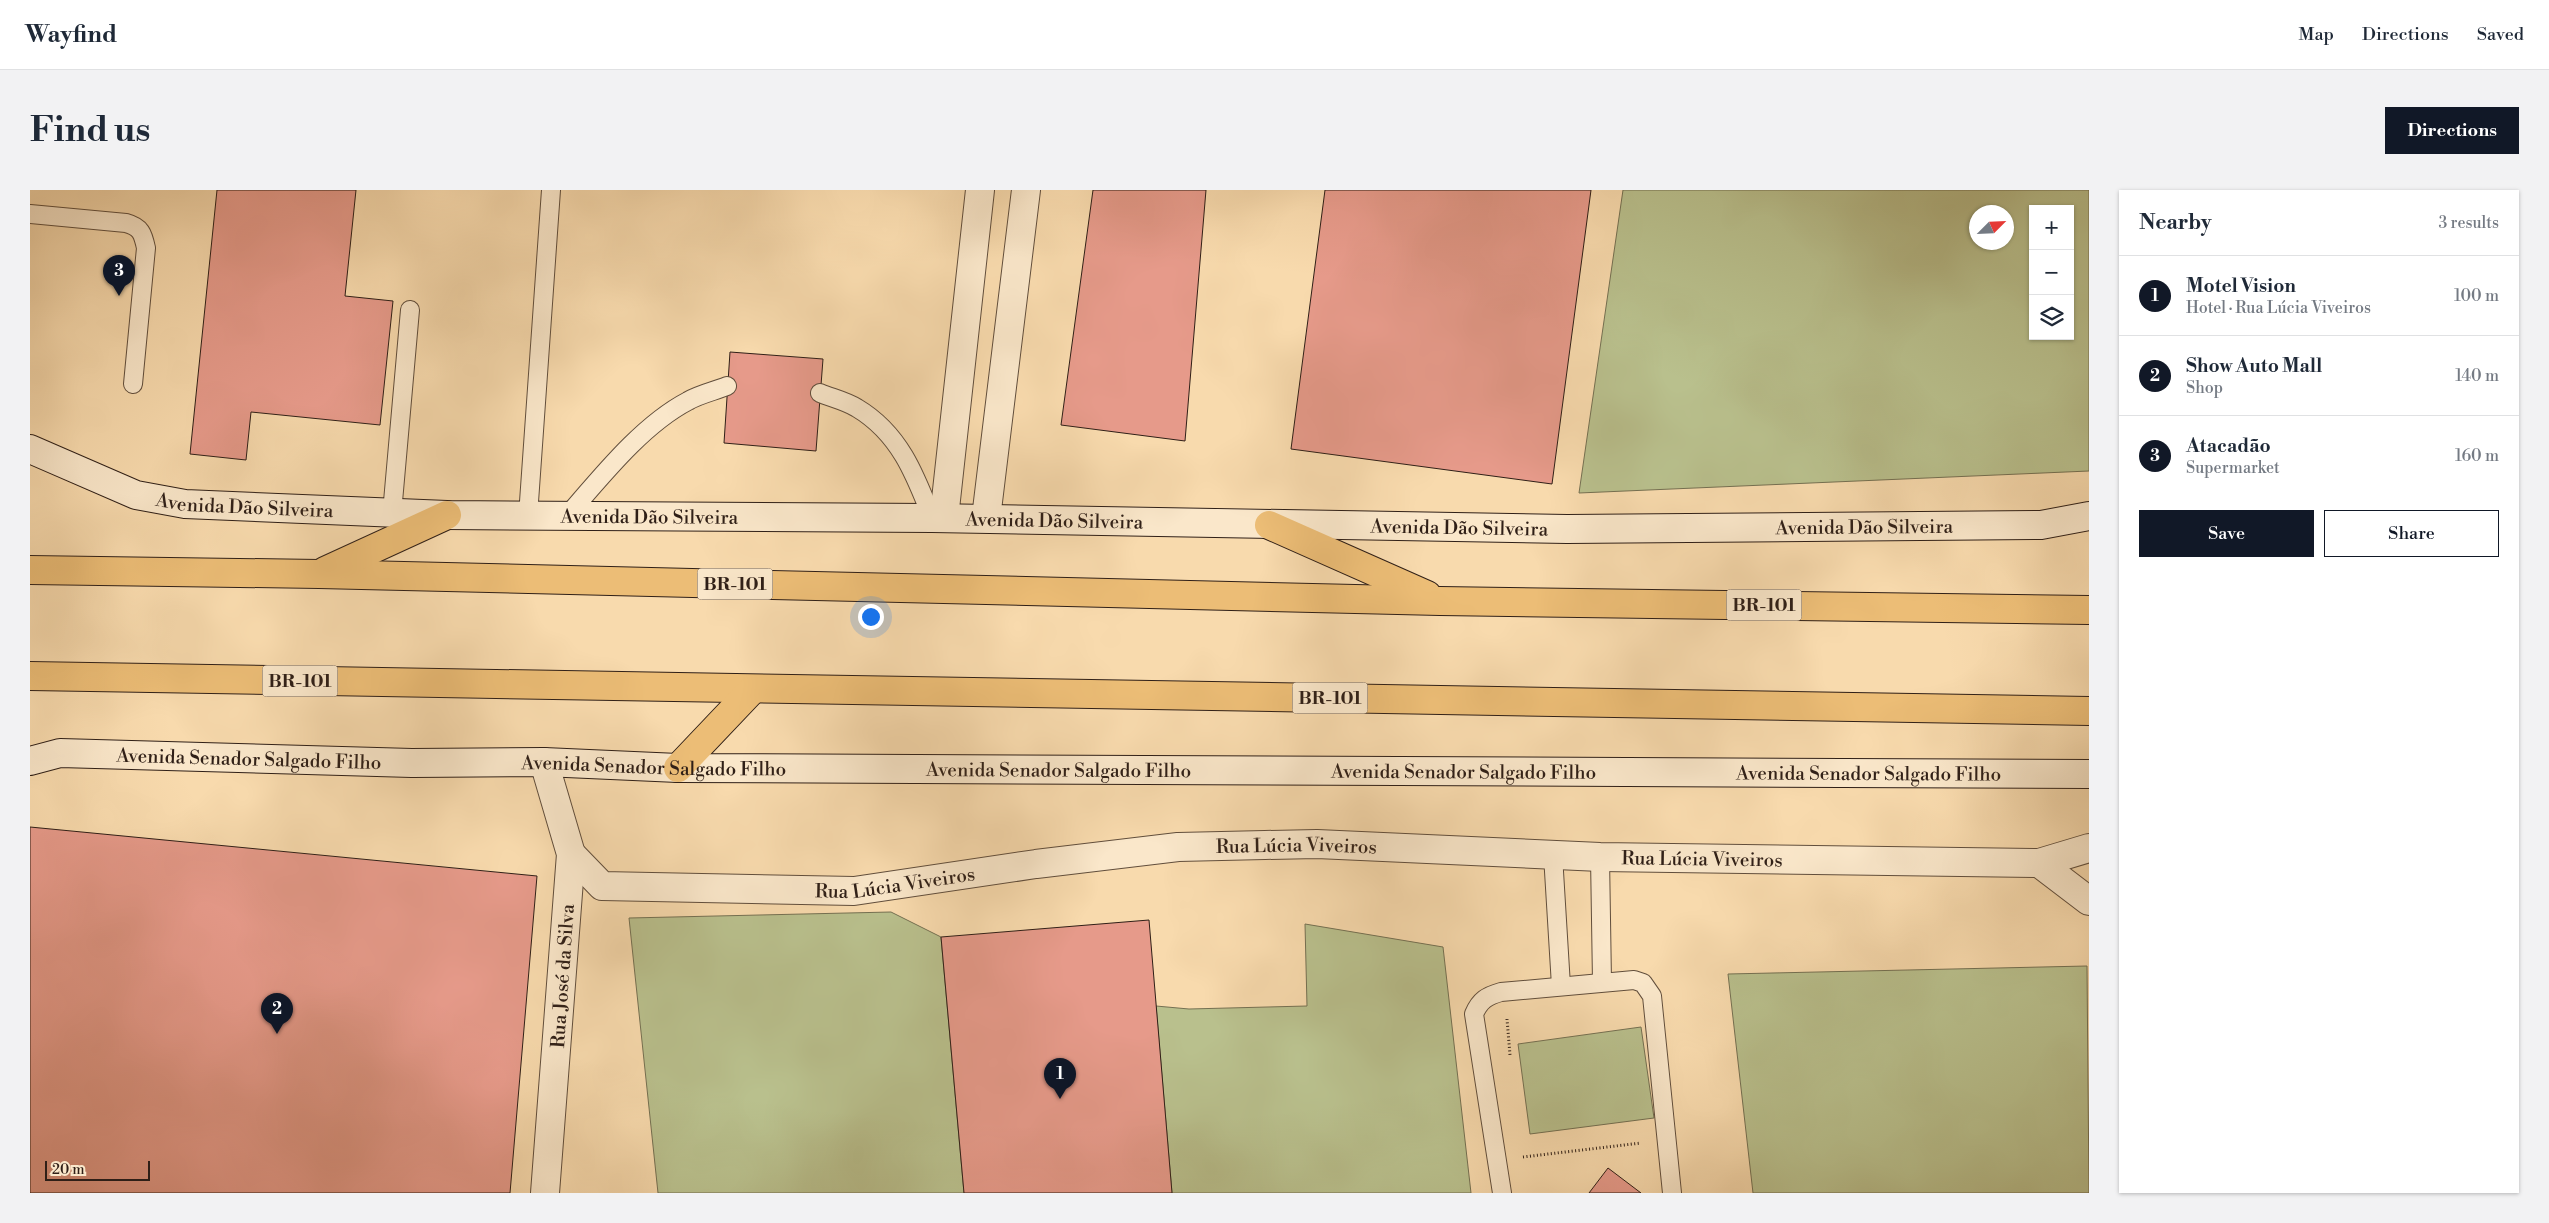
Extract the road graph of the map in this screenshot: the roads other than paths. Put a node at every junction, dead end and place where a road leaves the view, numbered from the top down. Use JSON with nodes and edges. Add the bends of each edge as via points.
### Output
{"nodes":[{"id":1,"x":551,"y":190,"type":"edge"},
{"id":2,"x":980,"y":190,"type":"edge"},
{"id":3,"x":1026,"y":190,"type":"edge"},
{"id":4,"x":30,"y":214,"type":"edge"},
{"id":5,"x":410,"y":310,"type":"dead end"},
{"id":6,"x":133,"y":384,"type":"dead end"},
{"id":7,"x":727,"y":386,"type":"dead end"},
{"id":8,"x":820,"y":393,"type":"dead end"},
{"id":9,"x":30,"y":449,"type":"edge"},
{"id":10,"x":392,"y":513,"type":"junction"},
{"id":11,"x":446,"y":515,"type":"junction"},
{"id":12,"x":528,"y":516,"type":"junction"},
{"id":13,"x":567,"y":516,"type":"junction"},
{"id":14,"x":2089,"y":516,"type":"edge"},
{"id":15,"x":938,"y":518,"type":"junction"},
{"id":16,"x":986,"y":518,"type":"junction"},
{"id":17,"x":1269,"y":525,"type":"junction"},
{"id":18,"x":30,"y":570,"type":"edge"},
{"id":19,"x":319,"y":574,"type":"junction"},
{"id":20,"x":1440,"y":601,"type":"junction"},
{"id":21,"x":2089,"y":610,"type":"edge"},
{"id":22,"x":30,"y":676,"type":"edge"},
{"id":23,"x":753,"y":688,"type":"junction"},
{"id":24,"x":2089,"y":711,"type":"edge"},
{"id":25,"x":30,"y":761,"type":"edge"},
{"id":26,"x":544,"y":762,"type":"junction"},
{"id":27,"x":678,"y":768,"type":"junction"},
{"id":28,"x":2089,"y":774,"type":"edge"},
{"id":29,"x":2089,"y":848,"type":"edge"},
{"id":30,"x":571,"y":854,"type":"junction"},
{"id":31,"x":1553,"y":855,"type":"junction"},
{"id":32,"x":1600,"y":858,"type":"junction"},
{"id":33,"x":2039,"y":863,"type":"junction"},
{"id":34,"x":2089,"y":901,"type":"edge"},
{"id":35,"x":1602,"y":982,"type":"junction"},
{"id":36,"x":1561,"y":986,"type":"junction"},
{"id":37,"x":545,"y":1193,"type":"edge"},
{"id":38,"x":1502,"y":1193,"type":"edge"},
{"id":39,"x":1672,"y":1193,"type":"edge"}],
"edges":[{"from":1,"to":12,"type":"lane"},
{"from":2,"to":15,"type":"main road"},
{"from":3,"to":16,"type":"main road"},
{"from":4,"to":6,"type":"lane","via":[[126,223],[137,226],[144,235],[146,248]]},
{"from":5,"to":10,"type":"lane"},
{"from":7,"to":13,"type":"lane","via":[[688,401],[663,418],[605,472]]},
{"from":8,"to":15,"type":"lane","via":[[856,408],[886,431],[912,466]]},
{"from":9,"to":10,"type":"main road","name":"Avenida Dão Silveira","via":[[136,494],[185,504]]},
{"from":10,"to":11,"type":"main road","name":"Avenida Dão Silveira"},
{"from":11,"to":12,"type":"main road","name":"Avenida Dão Silveira"},
{"from":11,"to":19,"type":"highway"},
{"from":12,"to":13,"type":"main road","name":"Avenida Dão Silveira"},
{"from":13,"to":15,"type":"main road","name":"Avenida Dão Silveira"},
{"from":14,"to":17,"type":"main road","name":"Avenida Dão Silveira","via":[[2041,525],[1577,529]]},
{"from":15,"to":16,"type":"main road","name":"Avenida Dão Silveira"},
{"from":16,"to":17,"type":"main road","name":"Avenida Dão Silveira"},
{"from":17,"to":20,"type":"highway"},
{"from":18,"to":19,"type":"highway","number":"BR-101"},
{"from":19,"to":20,"type":"highway","number":"BR-101"},
{"from":20,"to":21,"type":"highway","number":"BR-101"},
{"from":22,"to":23,"type":"highway","number":"BR-101"},
{"from":23,"to":24,"type":"highway","number":"BR-101"},
{"from":23,"to":27,"type":"highway"},
{"from":25,"to":26,"type":"main road","name":"Avenida Senador Salgado Filho","via":[[60,753],[412,763]]},
{"from":26,"to":27,"type":"main road","name":"Avenida Senador Salgado Filho"},
{"from":26,"to":30,"type":"main road","name":"Rua José da Silva"},
{"from":27,"to":28,"type":"main road","name":"Avenida Senador Salgado Filho"},
{"from":29,"to":33,"type":"main road","name":"Rua Lúcia Viveiros"},
{"from":30,"to":31,"type":"main road","name":"Rua Lúcia Viveiros","via":[[602,886],[854,892],[1036,864],[1178,847],[1317,844]]},
{"from":30,"to":37,"type":"main road","name":"Rua José da Silva"},
{"from":31,"to":32,"type":"main road","name":"Rua Lúcia Viveiros"},
{"from":31,"to":36,"type":"lane"},
{"from":32,"to":33,"type":"main road","name":"Rua Lúcia Viveiros"},
{"from":32,"to":35,"type":"lane"},
{"from":33,"to":34,"type":"main road"},
{"from":35,"to":36,"type":"lane"},
{"from":35,"to":39,"type":"lane","via":[[1634,980],[1643,983],[1652,996]]},
{"from":36,"to":38,"type":"lane","via":[[1487,996],[1474,1014]]}]}
